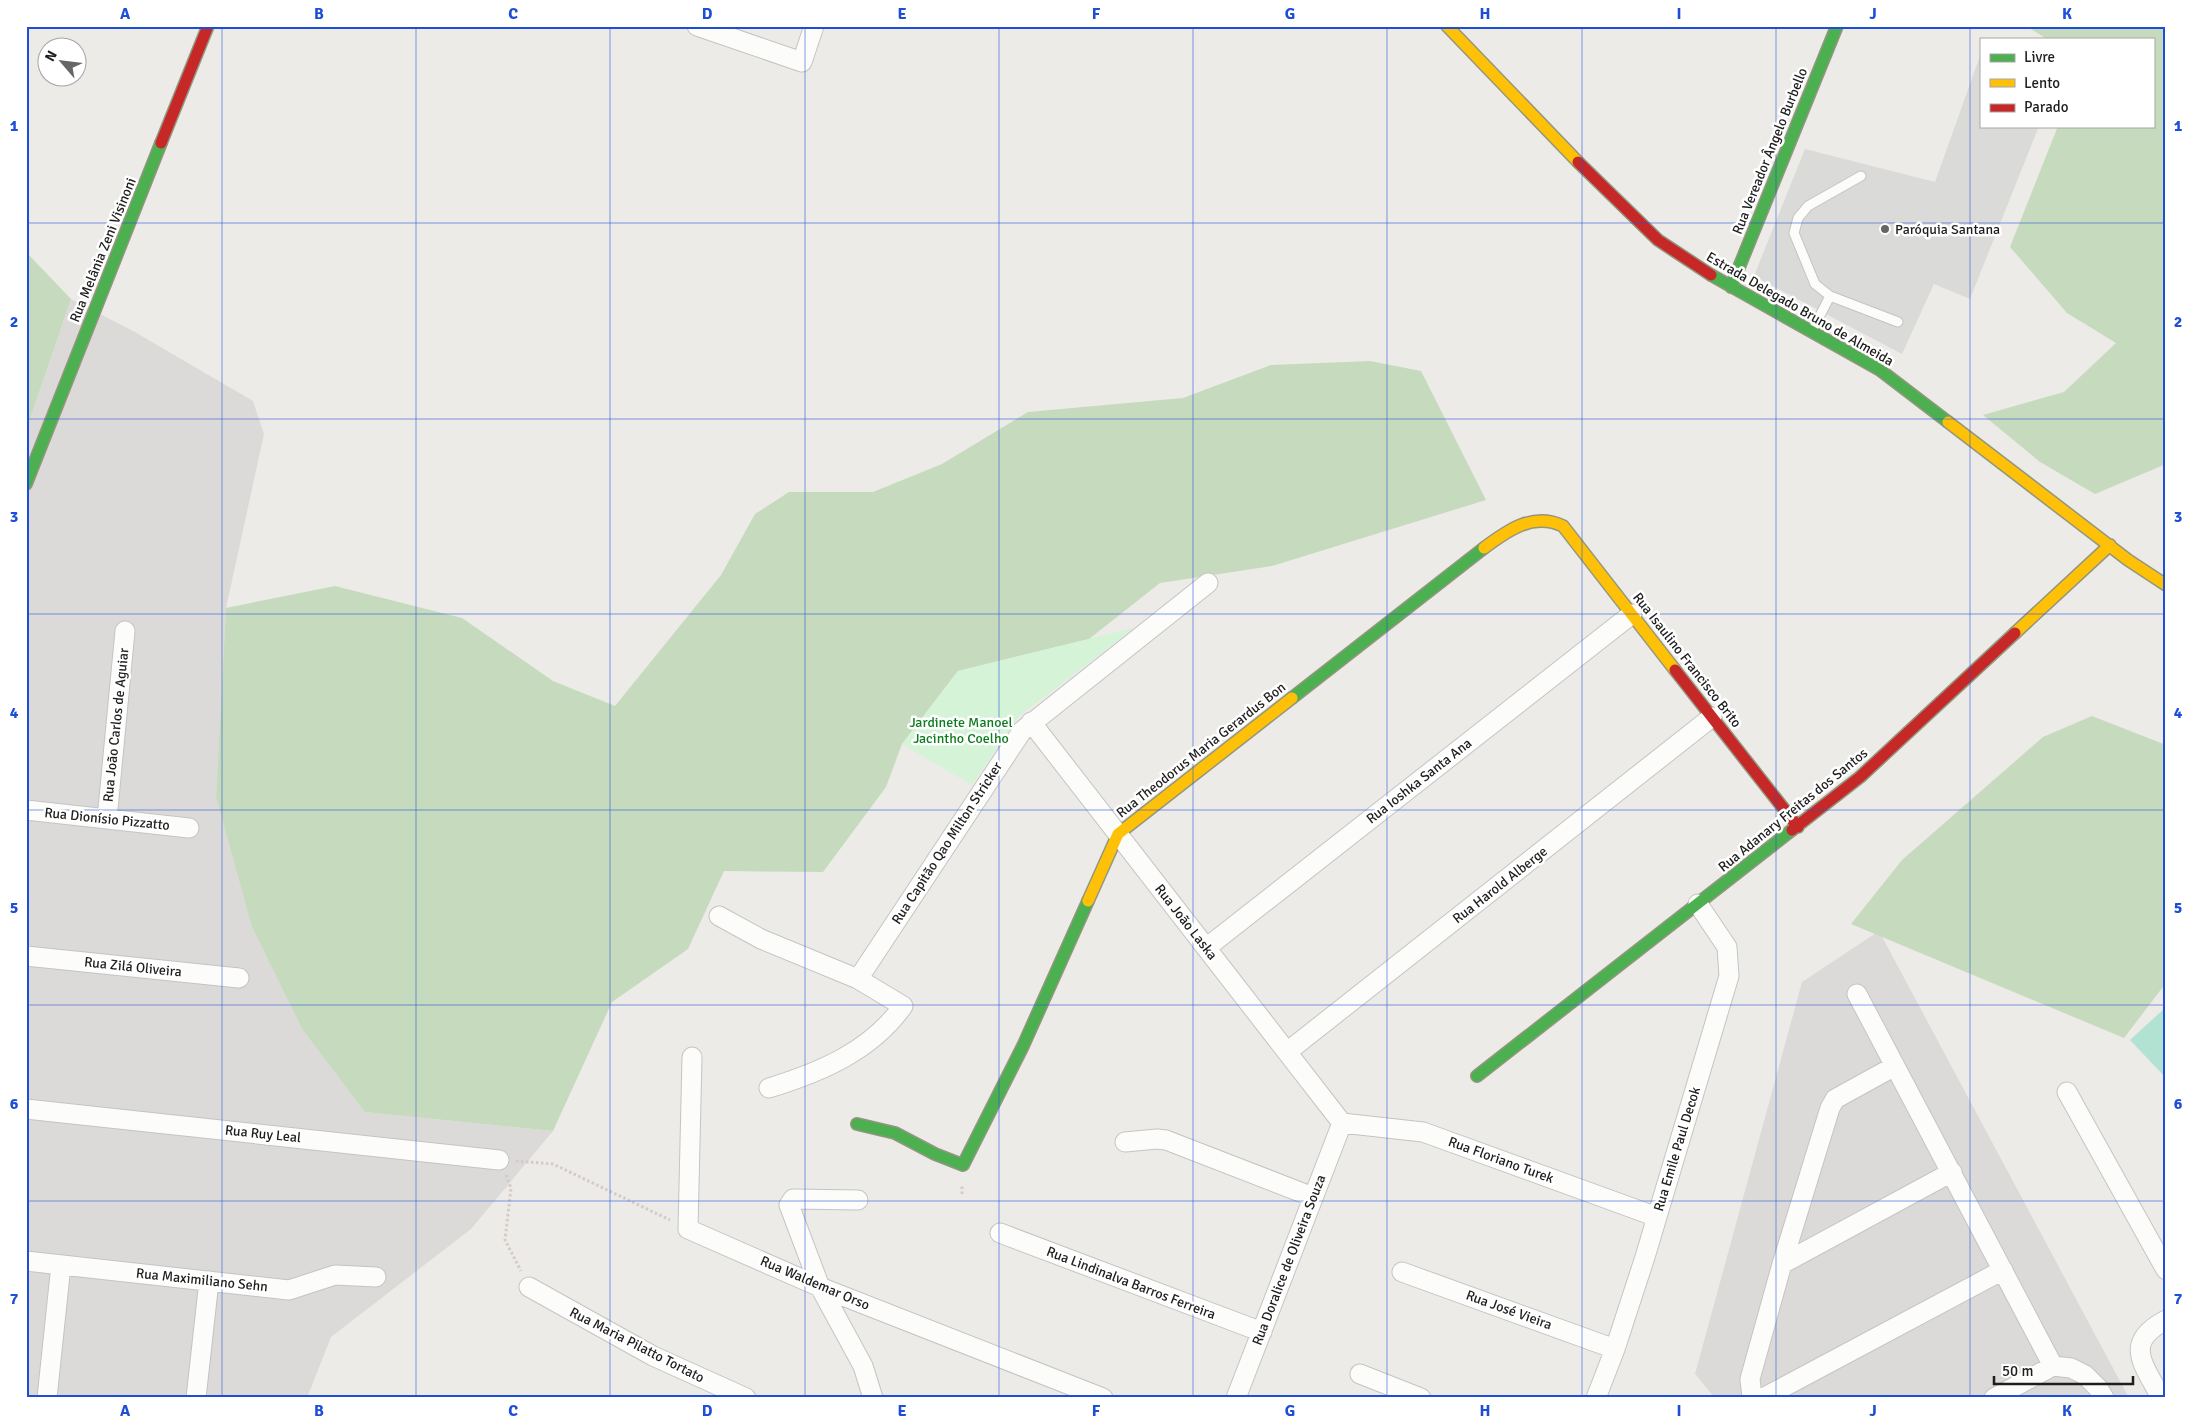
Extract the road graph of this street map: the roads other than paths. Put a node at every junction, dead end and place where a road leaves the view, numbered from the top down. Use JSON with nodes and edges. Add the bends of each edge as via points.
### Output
{"nodes":[{"id":1,"x":208,"y":26,"type":"edge"},
{"id":2,"x":697,"y":26,"type":"edge"},
{"id":3,"x":814,"y":26,"type":"edge"},
{"id":4,"x":1447,"y":26,"type":"edge"},
{"id":5,"x":1837,"y":26,"type":"edge"},
{"id":6,"x":1862,"y":176,"type":"dead end"},
{"id":7,"x":1731,"y":287,"type":"junction"},
{"id":8,"x":1830,"y":296,"type":"junction"},
{"id":9,"x":1898,"y":322,"type":"dead end"},
{"id":10,"x":1812,"y":331,"type":"junction"},
{"id":11,"x":26,"y":484,"type":"edge"},
{"id":12,"x":1546,"y":519,"type":"joint"},
{"id":13,"x":2110,"y":546,"type":"junction"},
{"id":14,"x":1208,"y":584,"type":"dead end"},
{"id":15,"x":2166,"y":585,"type":"edge"},
{"id":16,"x":1632,"y":614,"type":"junction"},
{"id":17,"x":125,"y":631,"type":"dead end"},
{"id":18,"x":1712,"y":717,"type":"junction"},
{"id":19,"x":1031,"y":722,"type":"junction"},
{"id":20,"x":26,"y":810,"type":"edge"},
{"id":21,"x":107,"y":819,"type":"junction"},
{"id":22,"x":1798,"y":827,"type":"junction"},
{"id":23,"x":188,"y":828,"type":"dead end"},
{"id":24,"x":1118,"y":834,"type":"junction"},
{"id":25,"x":1698,"y":904,"type":"junction"},
{"id":26,"x":719,"y":916,"type":"dead end"},
{"id":27,"x":1206,"y":948,"type":"junction"},
{"id":28,"x":26,"y":956,"type":"edge"},
{"id":29,"x":239,"y":978,"type":"dead end"},
{"id":30,"x":858,"y":979,"type":"junction"},
{"id":31,"x":1857,"y":994,"type":"dead end"},
{"id":32,"x":1287,"y":1052,"type":"junction"},
{"id":33,"x":692,"y":1057,"type":"dead end"},
{"id":34,"x":1895,"y":1066,"type":"junction"},
{"id":35,"x":1476,"y":1076,"type":"dead end"},
{"id":36,"x":769,"y":1088,"type":"dead end"},
{"id":37,"x":2067,"y":1092,"type":"dead end"},
{"id":38,"x":26,"y":1109,"type":"edge"},
{"id":39,"x":1342,"y":1123,"type":"junction"},
{"id":40,"x":857,"y":1124,"type":"dead end"},
{"id":41,"x":1125,"y":1142,"type":"dead end"},
{"id":42,"x":499,"y":1160,"type":"road end"},
{"id":43,"x":1952,"y":1172,"type":"junction"},
{"id":44,"x":1313,"y":1197,"type":"junction"},
{"id":45,"x":858,"y":1200,"type":"dead end"},
{"id":46,"x":1657,"y":1217,"type":"junction"},
{"id":47,"x":1000,"y":1233,"type":"dead end"},
{"id":48,"x":26,"y":1261,"type":"edge"},
{"id":49,"x":1782,"y":1264,"type":"junction"},
{"id":50,"x":61,"y":1265,"type":"junction"},
{"id":51,"x":2003,"y":1270,"type":"junction"},
{"id":52,"x":2166,"y":1270,"type":"edge"},
{"id":53,"x":1402,"y":1272,"type":"dead end"},
{"id":54,"x":376,"y":1277,"type":"dead end"},
{"id":55,"x":209,"y":1281,"type":"junction"},
{"id":56,"x":529,"y":1287,"type":"road end"},
{"id":57,"x":820,"y":1287,"type":"junction"},
{"id":58,"x":2166,"y":1320,"type":"edge"},
{"id":59,"x":1262,"y":1332,"type":"junction"},
{"id":60,"x":1615,"y":1349,"type":"junction"},
{"id":61,"x":2053,"y":1366,"type":"junction"},
{"id":62,"x":1360,"y":1374,"type":"dead end"},
{"id":63,"x":47,"y":1398,"type":"edge"},
{"id":64,"x":196,"y":1398,"type":"edge"},
{"id":65,"x":746,"y":1398,"type":"edge"},
{"id":66,"x":873,"y":1398,"type":"edge"},
{"id":67,"x":1103,"y":1398,"type":"edge"},
{"id":68,"x":1236,"y":1398,"type":"edge"},
{"id":69,"x":1421,"y":1398,"type":"edge"},
{"id":70,"x":1596,"y":1398,"type":"edge"},
{"id":71,"x":1752,"y":1398,"type":"edge"},
{"id":72,"x":1763,"y":1398,"type":"edge"},
{"id":73,"x":1994,"y":1398,"type":"edge"},
{"id":74,"x":2104,"y":1398,"type":"edge"},
{"id":75,"x":2161,"y":1398,"type":"edge"}],
"edges":[{"from":1,"to":11,"type":"street","name":"Rua Melânia Zeni Visinoni"},
{"from":2,"to":3,"type":"street","via":[[802,62]]},
{"from":4,"to":7,"type":"street","name":"Estrada Delegado Bruno de Almeida","via":[[1640,224],[1678,255]]},
{"from":5,"to":7,"type":"street","name":"Rua Vereador Ângelo Burbello"},
{"from":6,"to":8,"type":"lane","via":[[1808,206],[1798,218],[1794,233],[1816,284]]},
{"from":7,"to":10,"type":"street","name":"Estrada Delegado Bruno de Almeida"},
{"from":8,"to":9,"type":"lane"},
{"from":8,"to":10,"type":"lane"},
{"from":10,"to":13,"type":"street","name":"Estrada Delegado Bruno de Almeida","via":[[1887,376]]},
{"from":12,"to":16,"type":"street","name":"Rua Isaulino Francisco Brito","via":[[1563,526]]},
{"from":12,"to":24,"type":"street","name":"Rua Theodorus Maria Gerardus Bon","via":[[1520,526],[1472,557]]},
{"from":13,"to":15,"type":"street","name":"Estrada Delegado Bruno de Almeida"},
{"from":13,"to":22,"type":"street","name":"Rua Adanary Freitas dos Santos","via":[[1860,777]]},
{"from":14,"to":19,"type":"street","name":"Rua Capitão Qao Milton Stricker"},
{"from":16,"to":18,"type":"street","name":"Rua Isaulino Francisco Brito"},
{"from":16,"to":27,"type":"street","name":"Rua Ioshka Santa Ana"},
{"from":17,"to":21,"type":"street","name":"Rua João Carlos de Aguiar"},
{"from":18,"to":22,"type":"street","name":"Rua Isaulino Francisco Brito"},
{"from":18,"to":32,"type":"street","name":"Rua Harold Alberge"},
{"from":19,"to":24,"type":"street","name":"Rua João Laska"},
{"from":19,"to":30,"type":"street","name":"Rua Capitão Qao Milton Stricker","via":[[1016,739]]},
{"from":20,"to":21,"type":"street","name":"Rua Dionísio Pizzatto"},
{"from":21,"to":23,"type":"street","name":"Rua Dionísio Pizzatto"},
{"from":22,"to":25,"type":"street","name":"Rua Adanary Freitas dos Santos"},
{"from":24,"to":27,"type":"street","name":"Rua João Laska"},
{"from":24,"to":40,"type":"street","name":"Rua Theodorus Maria Gerardus Bon","via":[[1023,1046],[963,1165],[895,1133]]},
{"from":25,"to":35,"type":"street","name":"Rua Adanary Freitas dos Santos"},
{"from":25,"to":46,"type":"street","name":"Rua Emile Paul Decok","via":[[1727,947],[1729,976]]},
{"from":26,"to":30,"type":"street","via":[[761,939]]},
{"from":27,"to":32,"type":"street","name":"Rua João Laska"},
{"from":28,"to":29,"type":"street","name":"Rua Zilá Oliveira"},
{"from":30,"to":36,"type":"street","via":[[903,1006],[894,1018],[877,1036],[847,1056],[798,1079]]},
{"from":31,"to":34,"type":"street"},
{"from":32,"to":39,"type":"street","name":"Rua João Laska"},
{"from":33,"to":57,"type":"street","name":"Rua Waldemar Orso","via":[[688,1229]]},
{"from":34,"to":43,"type":"street"},
{"from":34,"to":49,"type":"street","via":[[1835,1100],[1830,1108]]},
{"from":37,"to":52,"type":"street"},
{"from":38,"to":42,"type":"street","name":"Rua Ruy Leal"},
{"from":39,"to":44,"type":"street","name":"Rua Doralice de Oliveira Souza"},
{"from":39,"to":46,"type":"street","name":"Rua Floriano Turek","via":[[1423,1132]]},
{"from":41,"to":44,"type":"street","via":[[1166,1140]]},
{"from":43,"to":49,"type":"street"},
{"from":43,"to":51,"type":"street"},
{"from":44,"to":59,"type":"street","name":"Rua Doralice de Oliveira Souza"},
{"from":45,"to":57,"type":"street","via":[[790,1201]]},
{"from":46,"to":60,"type":"street","name":"Rua Emile Paul Decok"},
{"from":47,"to":59,"type":"street","name":"Rua Lindinalva Barros Ferreira"},
{"from":48,"to":50,"type":"street","name":"Rua Maximiliano Sehn"},
{"from":49,"to":71,"type":"street","via":[[1750,1379]]},
{"from":50,"to":55,"type":"street","name":"Rua Maximiliano Sehn"},
{"from":50,"to":63,"type":"street"},
{"from":51,"to":61,"type":"street"},
{"from":51,"to":72,"type":"street"},
{"from":53,"to":60,"type":"street","name":"Rua José Vieira"},
{"from":54,"to":55,"type":"street","name":"Rua Maximiliano Sehn","via":[[335,1275],[289,1290]]},
{"from":55,"to":64,"type":"street"},
{"from":56,"to":65,"type":"street","name":"Rua Maria Pilatto Tortato","via":[[653,1356]]},
{"from":57,"to":66,"type":"street","via":[[863,1366]]},
{"from":57,"to":67,"type":"street","name":"Rua Waldemar Orso"},
{"from":58,"to":75,"type":"street","via":[[2143,1336],[2139,1347]]},
{"from":59,"to":68,"type":"street","name":"Rua Doralice de Oliveira Souza"},
{"from":60,"to":70,"type":"street","name":"Rua Emile Paul Decok"},
{"from":61,"to":73,"type":"street"},
{"from":61,"to":74,"type":"street","via":[[2071,1368],[2085,1375]]},
{"from":62,"to":69,"type":"street"}]}
